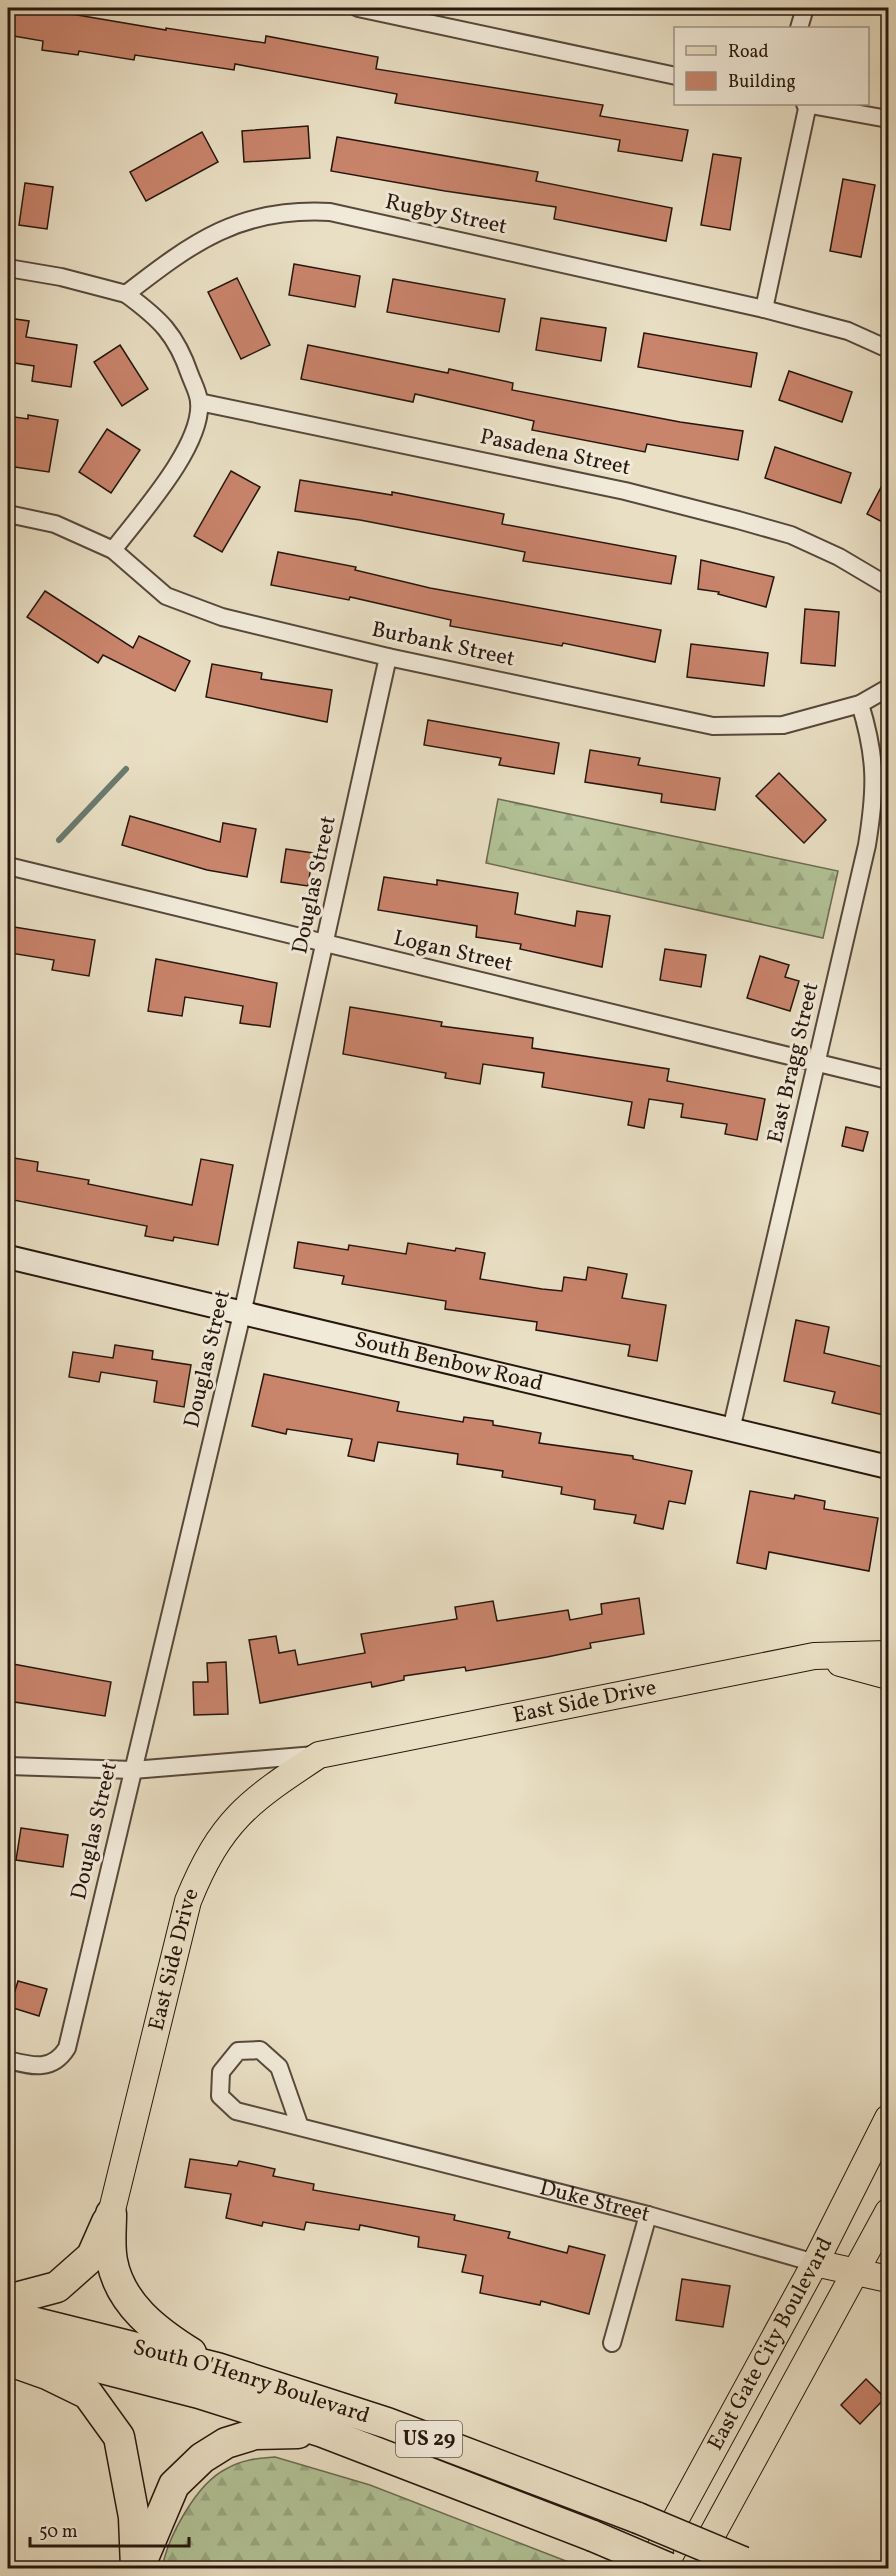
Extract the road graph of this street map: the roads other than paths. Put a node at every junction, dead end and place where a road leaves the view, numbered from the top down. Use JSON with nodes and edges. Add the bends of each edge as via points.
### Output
{"nodes":[{"id":1,"x":358,"y":8,"type":"edge"},
{"id":2,"x":805,"y":8,"type":"edge"},
{"id":3,"x":800,"y":27,"type":"edge"},
{"id":4,"x":674,"y":76,"type":"edge"},
{"id":5,"x":807,"y":105,"type":"edge"},
{"id":6,"x":812,"y":105,"type":"edge"},
{"id":7,"x":888,"y":119,"type":"edge"},
{"id":8,"x":8,"y":268,"type":"edge"},
{"id":9,"x":126,"y":294,"type":"junction"},
{"id":10,"x":764,"y":309,"type":"junction"},
{"id":11,"x":888,"y":349,"type":"edge"},
{"id":12,"x":199,"y":402,"type":"junction"},
{"id":13,"x":8,"y":514,"type":"edge"},
{"id":14,"x":113,"y":550,"type":"junction"},
{"id":15,"x":888,"y":586,"type":"edge"},
{"id":16,"x":388,"y":657,"type":"junction"},
{"id":17,"x":888,"y":688,"type":"edge"},
{"id":18,"x":860,"y":704,"type":"junction"},
{"id":19,"x":8,"y":866,"type":"edge"},
{"id":20,"x":325,"y":945,"type":"junction"},
{"id":21,"x":817,"y":1062,"type":"junction"},
{"id":22,"x":888,"y":1080,"type":"edge"},
{"id":23,"x":8,"y":1257,"type":"edge"},
{"id":24,"x":242,"y":1314,"type":"junction"},
{"id":25,"x":731,"y":1430,"type":"junction"},
{"id":26,"x":888,"y":1467,"type":"edge"},
{"id":27,"x":888,"y":1654,"type":"edge"},
{"id":28,"x":814,"y":1656,"type":"junction"},
{"id":29,"x":888,"y":1676,"type":"edge"},
{"id":30,"x":319,"y":1755,"type":"junction"},
{"id":31,"x":8,"y":1766,"type":"edge"},
{"id":32,"x":133,"y":1770,"type":"junction"},
{"id":33,"x":8,"y":2060,"type":"edge"},
{"id":34,"x":888,"y":2118,"type":"edge"},
{"id":35,"x":300,"y":2127,"type":"junction"},
{"id":36,"x":888,"y":2212,"type":"edge"},
{"id":37,"x":111,"y":2214,"type":"junction"},
{"id":38,"x":648,"y":2215,"type":"junction"},
{"id":39,"x":815,"y":2263,"type":"junction"},
{"id":40,"x":858,"y":2272,"type":"junction"},
{"id":41,"x":888,"y":2279,"type":"edge"},
{"id":42,"x":8,"y":2300,"type":"edge"},
{"id":43,"x":8,"y":2316,"type":"edge"},
{"id":44,"x":612,"y":2343,"type":"dead end"},
{"id":45,"x":8,"y":2344,"type":"edge"},
{"id":46,"x":8,"y":2360,"type":"edge"},
{"id":47,"x":217,"y":2368,"type":"junction"},
{"id":48,"x":322,"y":2433,"type":"junction"},
{"id":49,"x":751,"y":2565,"type":"edge"},
{"id":50,"x":138,"y":2568,"type":"edge"},
{"id":51,"x":649,"y":2568,"type":"edge"},
{"id":52,"x":668,"y":2568,"type":"edge"},
{"id":53,"x":694,"y":2568,"type":"edge"}],
"edges":[{"from":1,"to":4,"type":"street"},
{"from":2,"to":3,"type":"street"},
{"from":5,"to":10,"type":"street"},
{"from":6,"to":7,"type":"street"},
{"from":8,"to":9,"type":"street"},
{"from":9,"to":10,"type":"street","name":"Rugby Street","via":[[208,235],[253,217],[294,210],[330,212]]},
{"from":9,"to":12,"type":"street","via":[[154,314],[180,347]]},
{"from":10,"to":11,"type":"street","name":"Rugby Street","via":[[848,331]]},
{"from":12,"to":14,"type":"street","via":[[190,443],[166,482]]},
{"from":12,"to":15,"type":"street","name":"Pasadena Street","via":[[625,491],[791,534],[839,556]]},
{"from":13,"to":14,"type":"street","name":"Burbank Street","via":[[56,524]]},
{"from":14,"to":16,"type":"street","name":"Burbank Street","via":[[166,596],[222,617]]},
{"from":16,"to":18,"type":"street","name":"Burbank Street","via":[[713,726],[783,725]]},
{"from":16,"to":20,"type":"street","name":"Douglas Street"},
{"from":17,"to":18,"type":"street","name":"Burbank Street"},
{"from":18,"to":21,"type":"street","name":"East Bragg Street","via":[[875,767],[874,798],[867,845]]},
{"from":19,"to":20,"type":"street","name":"Logan Street"},
{"from":20,"to":21,"type":"street","name":"Logan Street"},
{"from":20,"to":24,"type":"street","name":"Douglas Street"},
{"from":21,"to":22,"type":"street","name":"Logan Street"},
{"from":21,"to":25,"type":"street","name":"East Bragg Street"},
{"from":23,"to":24,"type":"main road","name":"South Benbow Road"},
{"from":24,"to":25,"type":"main road","name":"South Benbow Road"},
{"from":24,"to":32,"type":"street","name":"Douglas Street"},
{"from":25,"to":26,"type":"main road","name":"South Benbow Road"},
{"from":27,"to":28,"type":"main road","name":"East Side Drive"},
{"from":28,"to":29,"type":"main road"},
{"from":28,"to":30,"type":"main road","name":"East Side Drive"},
{"from":30,"to":32,"type":"street","name":"East Side Drive"},
{"from":30,"to":37,"type":"main road","name":"East Side Drive","via":[[245,1807],[220,1836],[203,1865],[188,1901]]},
{"from":31,"to":32,"type":"street","name":"East Side Drive"},
{"from":32,"to":33,"type":"street","name":"Douglas Street","via":[[67,2048],[53,2064],[34,2066]]},
{"from":34,"to":39,"type":"main road","name":"East Gate City Boulevard"},
{"from":35,"to":35,"type":"street","name":"Duke Street","via":[[236,2111],[220,2096],[221,2072],[238,2052],[260,2050],[279,2067]]},
{"from":35,"to":38,"type":"street","name":"Duke Street"},
{"from":36,"to":40,"type":"main road","name":"East Gate City Boulevard"},
{"from":37,"to":42,"type":"highway","via":[[92,2256],[57,2287]]},
{"from":37,"to":47,"type":"highway","via":[[111,2260],[120,2289],[156,2331]]},
{"from":38,"to":39,"type":"street","name":"Duke Street"},
{"from":38,"to":44,"type":"street"},
{"from":39,"to":40,"type":"main road","name":"Duke Street"},
{"from":39,"to":51,"type":"main road","name":"East Gate City Boulevard"},
{"from":40,"to":41,"type":"main road","name":"Duke Street"},
{"from":40,"to":53,"type":"main road","name":"East Gate City Boulevard"},
{"from":43,"to":47,"type":"highway","name":"South O'Henry Boulevard","number":"US 29"},
{"from":45,"to":48,"type":"highway","name":"South O'Henry Boulevard","number":"US 29","via":[[199,2393]]},
{"from":46,"to":50,"type":"highway","via":[[47,2373],[88,2394],[119,2437],[134,2517]]},
{"from":47,"to":49,"type":"highway","name":"South O'Henry Boulevard","number":"US 29","bridge":true,"via":[[387,2423]]},
{"from":48,"to":50,"type":"highway","via":[[255,2434],[226,2443],[202,2458],[174,2485]]},
{"from":48,"to":52,"type":"highway","name":"South O'Henry Boulevard","number":"US 29","bridge":true}]}
